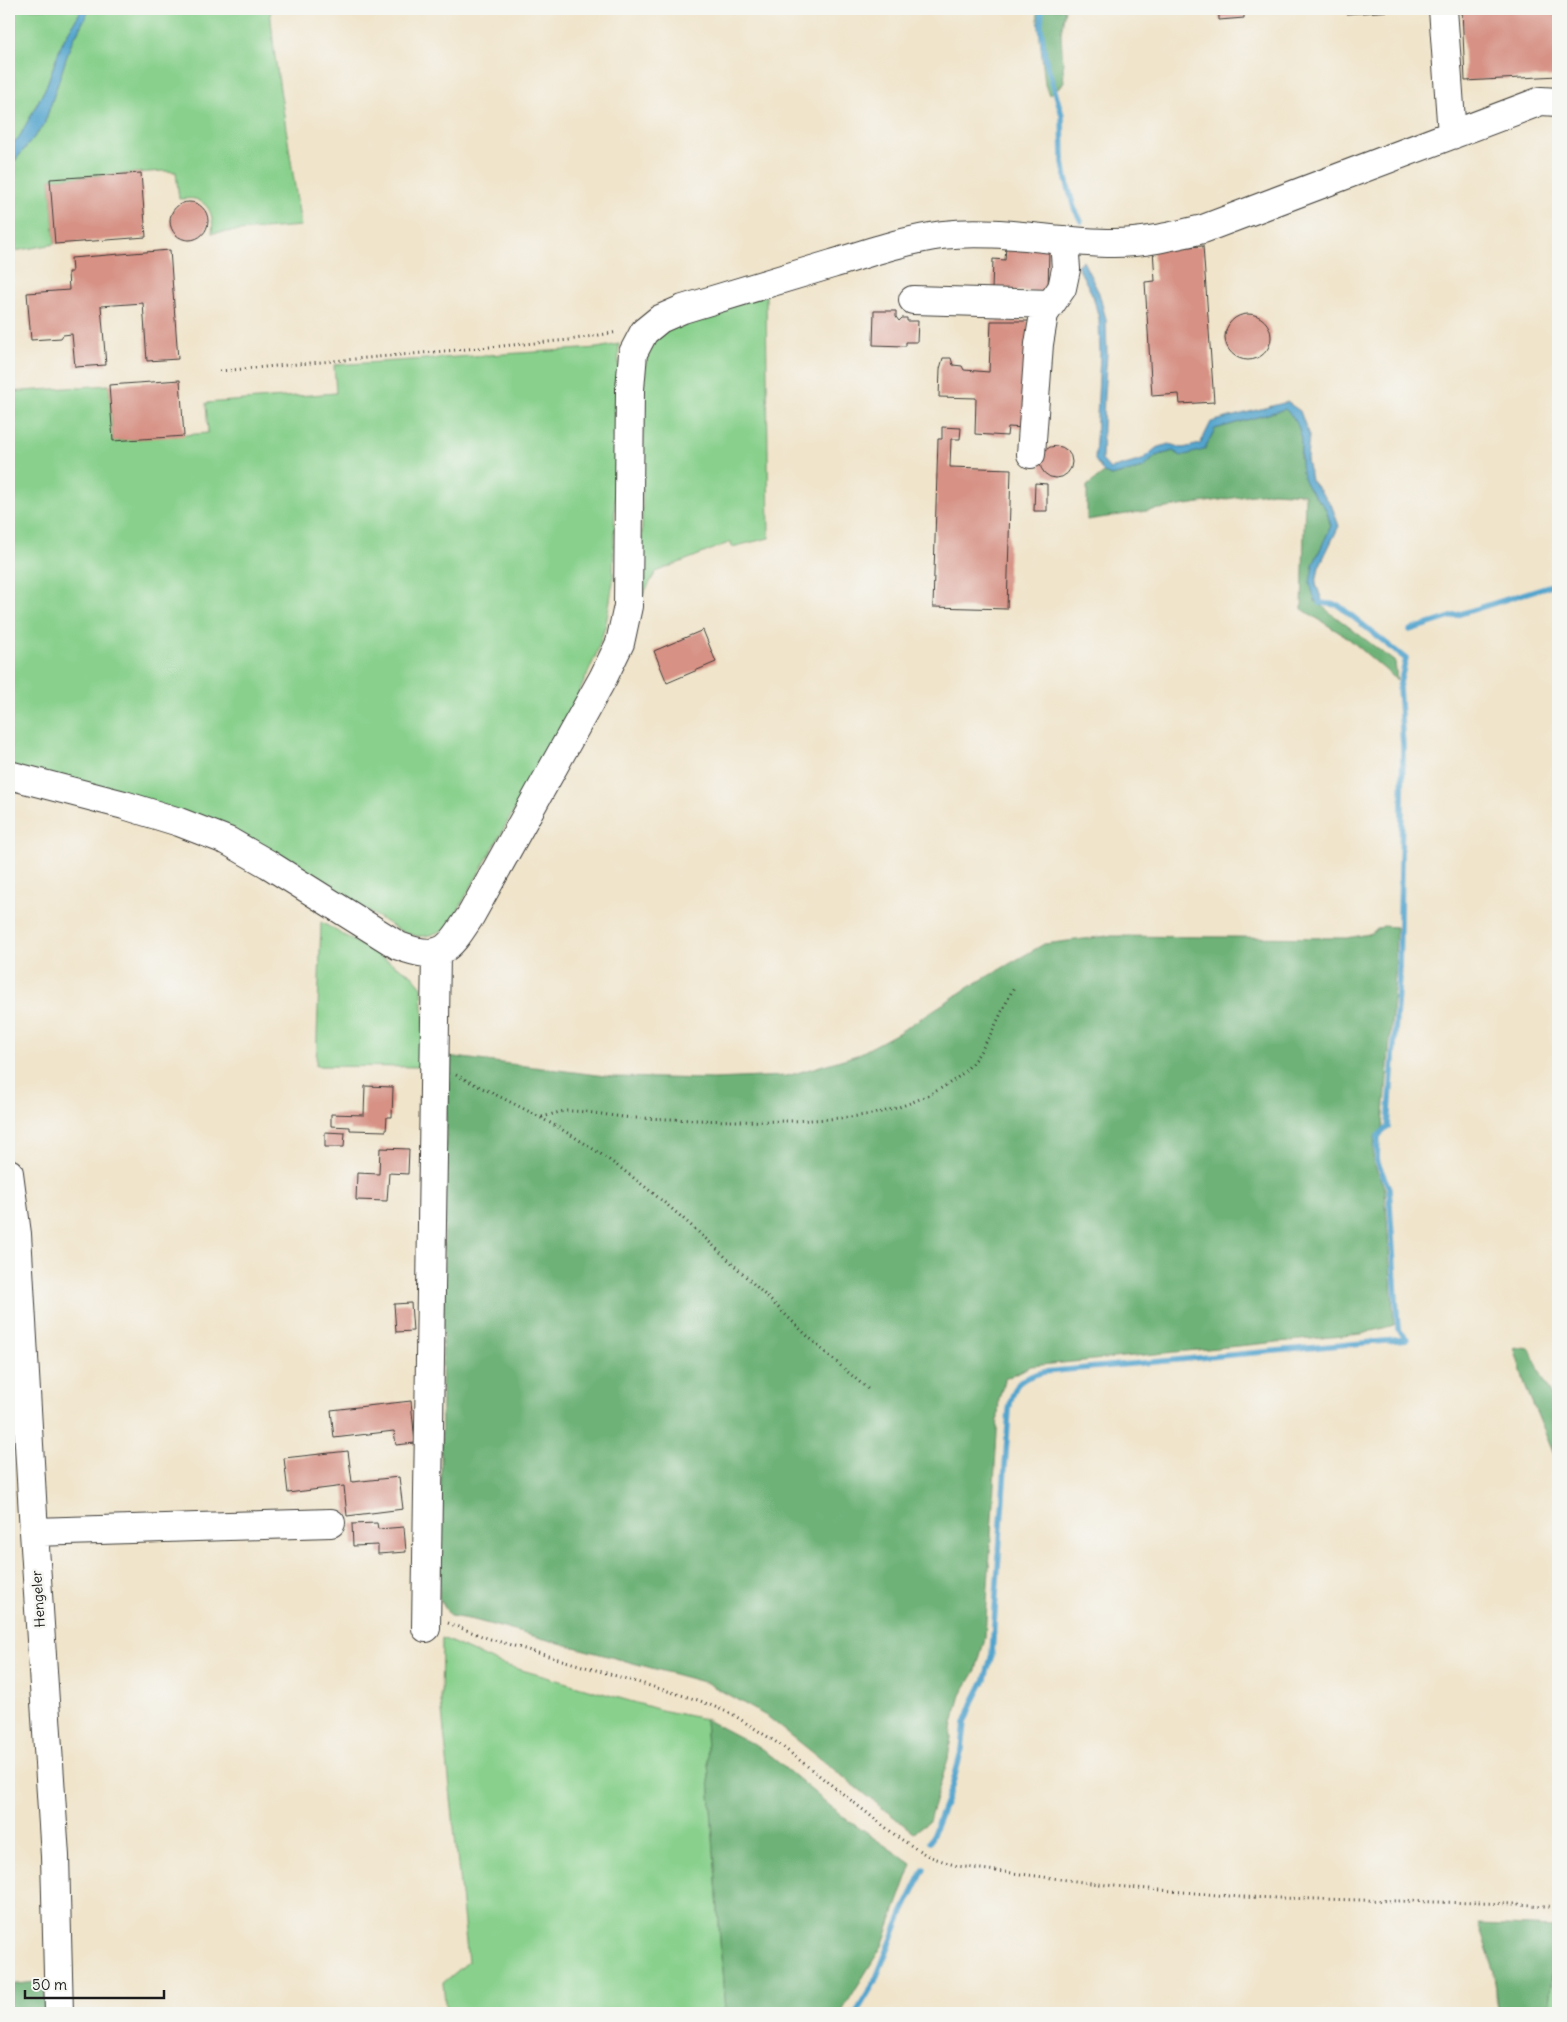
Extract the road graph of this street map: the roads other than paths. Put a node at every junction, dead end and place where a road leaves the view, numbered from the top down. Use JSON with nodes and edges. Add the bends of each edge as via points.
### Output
{"nodes":[{"id":1,"x":1443,"y":9,"type":"edge"},
{"id":2,"x":1558,"y":102,"type":"edge"},
{"id":3,"x":1452,"y":134,"type":"junction"},
{"id":4,"x":1064,"y":240,"type":"junction"},
{"id":5,"x":913,"y":300,"type":"dead end"},
{"id":6,"x":1050,"y":304,"type":"junction"},
{"id":7,"x":1031,"y":454,"type":"dead end"},
{"id":8,"x":9,"y":775,"type":"edge"},
{"id":9,"x":436,"y":953,"type":"junction"},
{"id":10,"x":9,"y":1181,"type":"edge"},
{"id":11,"x":331,"y":1523,"type":"dead end"},
{"id":12,"x":34,"y":1532,"type":"junction"},
{"id":13,"x":426,"y":1619,"type":"road end"},
{"id":14,"x":59,"y":2013,"type":"edge"}],
"edges":[{"from":1,"to":3,"type":"street"},
{"from":2,"to":3,"type":"street","via":[[1541,101]]},
{"from":3,"to":4,"type":"street","via":[[1203,229],[1146,241]]},
{"from":4,"to":6,"type":"street","via":[[1066,269],[1062,288]]},
{"from":4,"to":9,"type":"street","via":[[1008,234],[942,235],[886,247],[683,309],[660,319],[644,332],[633,353],[630,390],[628,606],[620,643],[471,915],[452,944]]},
{"from":5,"to":6,"type":"street"},
{"from":6,"to":7,"type":"street","via":[[1044,314],[1039,344]]},
{"from":8,"to":9,"type":"street","via":[[124,805],[228,841],[399,946],[420,954]]},
{"from":9,"to":13,"type":"street"},
{"from":10,"to":12,"type":"street","name":"Hengeler","via":[[17,1234]]},
{"from":11,"to":12,"type":"street"},
{"from":12,"to":14,"type":"street","name":"Hengeler","via":[[55,1856]]}]}
